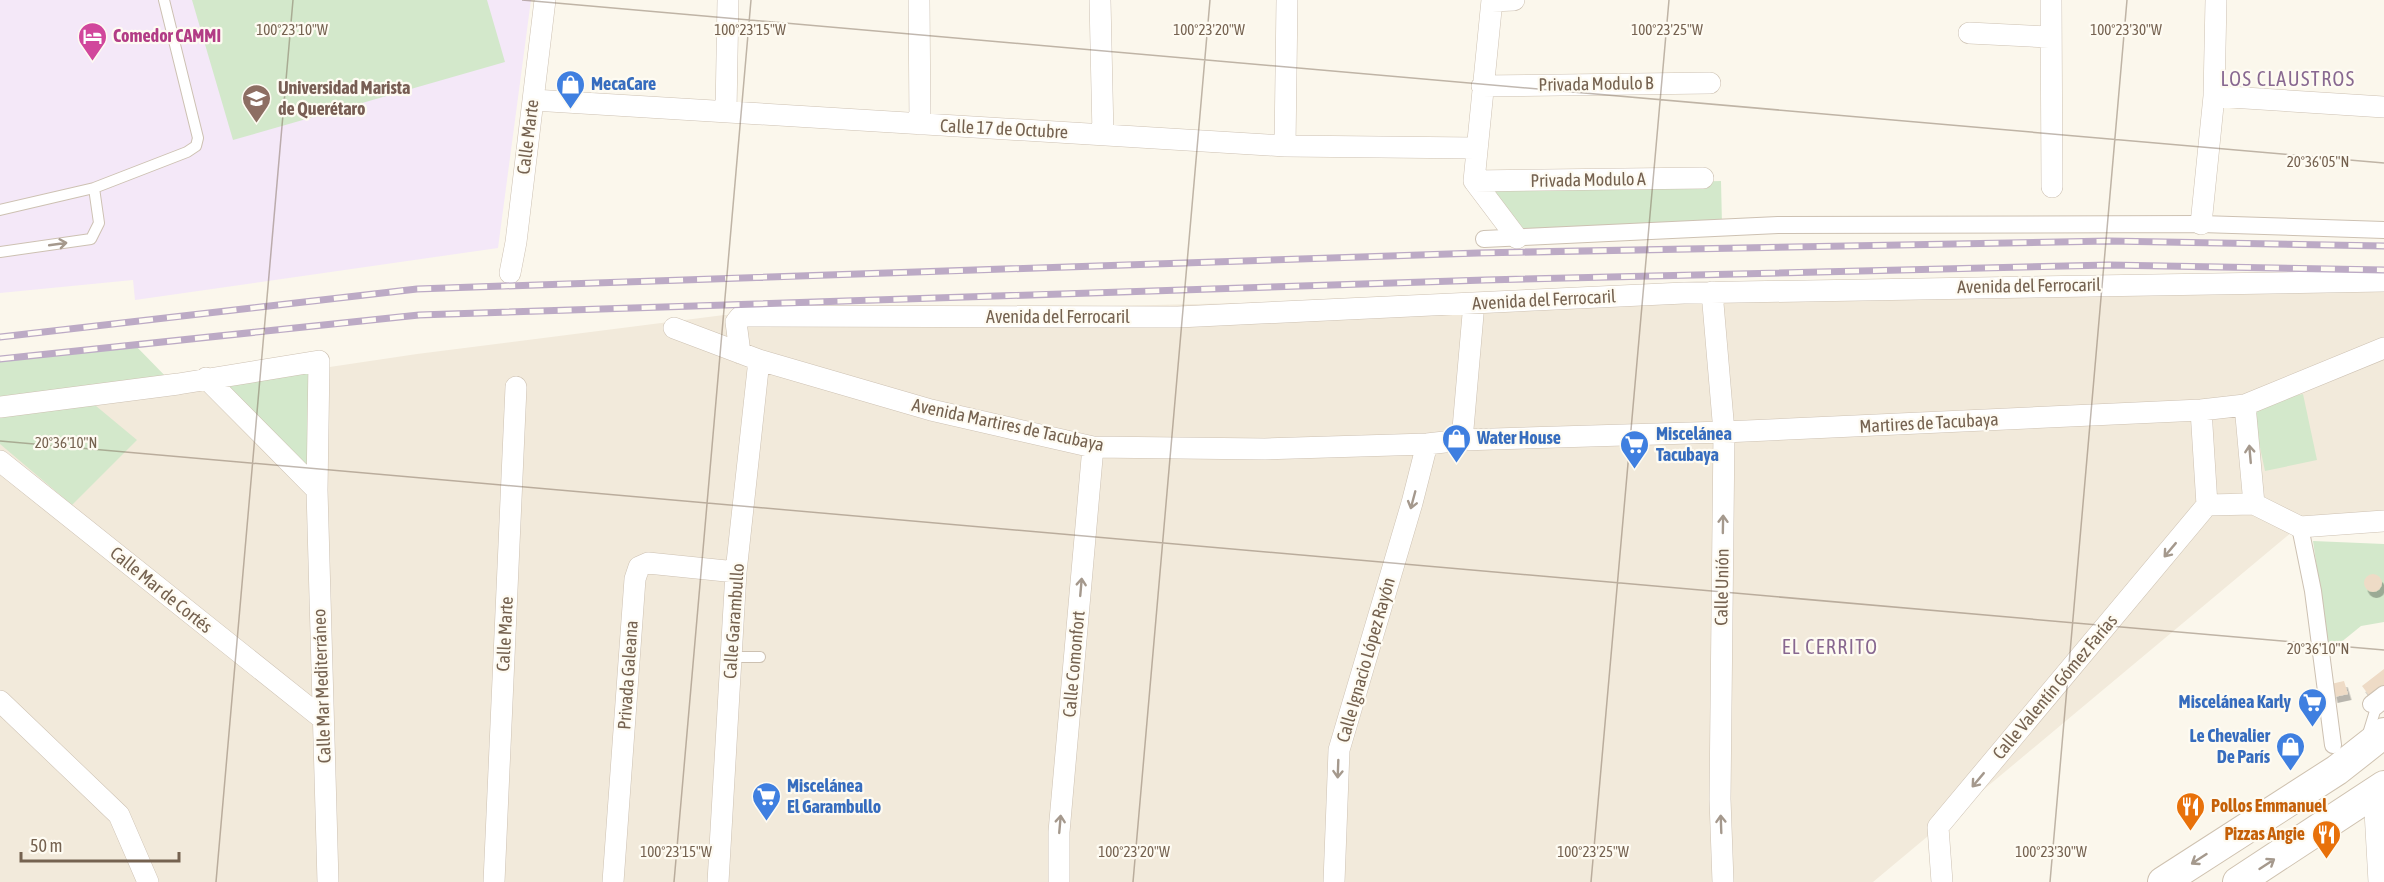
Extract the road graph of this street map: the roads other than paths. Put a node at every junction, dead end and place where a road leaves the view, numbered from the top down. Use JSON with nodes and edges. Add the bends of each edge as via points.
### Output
{"nodes":[{"id":1,"x":164,"y":0,"type":"edge"},
{"id":2,"x":545,"y":0,"type":"edge"},
{"id":3,"x":728,"y":0,"type":"edge"},
{"id":4,"x":919,"y":0,"type":"edge"},
{"id":5,"x":1100,"y":0,"type":"edge"},
{"id":6,"x":1287,"y":0,"type":"edge"},
{"id":7,"x":1515,"y":0,"type":"edge"},
{"id":8,"x":2051,"y":0,"type":"edge"},
{"id":9,"x":2216,"y":0,"type":"edge"},
{"id":10,"x":1492,"y":1,"type":"edge"},
{"id":11,"x":1969,"y":33,"type":"dead end"},
{"id":12,"x":2049,"y":36,"type":"junction"},
{"id":13,"x":1710,"y":82,"type":"dead end"},
{"id":14,"x":1482,"y":86,"type":"junction"},
{"id":15,"x":2214,"y":96,"type":"junction"},
{"id":16,"x":533,"y":100,"type":"junction"},
{"id":17,"x":2384,"y":107,"type":"edge"},
{"id":18,"x":726,"y":112,"type":"junction"},
{"id":19,"x":920,"y":124,"type":"junction"},
{"id":20,"x":1103,"y":135,"type":"junction"},
{"id":21,"x":1285,"y":146,"type":"junction"},
{"id":22,"x":1475,"y":148,"type":"junction"},
{"id":23,"x":1703,"y":178,"type":"dead end"},
{"id":24,"x":1474,"y":182,"type":"junction"},
{"id":25,"x":94,"y":188,"type":"junction"},
{"id":26,"x":2052,"y":188,"type":"dead end"},
{"id":27,"x":0,"y":210,"type":"edge"},
{"id":28,"x":2201,"y":224,"type":"junction"},
{"id":29,"x":2384,"y":230,"type":"edge"},
{"id":30,"x":1517,"y":238,"type":"junction"},
{"id":31,"x":1484,"y":239,"type":"dead end"},
{"id":32,"x":0,"y":252,"type":"edge"},
{"id":33,"x":510,"y":273,"type":"dead end"},
{"id":34,"x":2384,"y":281,"type":"edge"},
{"id":35,"x":1712,"y":292,"type":"junction"},
{"id":36,"x":1474,"y":303,"type":"junction"},
{"id":37,"x":674,"y":328,"type":"dead end"},
{"id":38,"x":2384,"y":348,"type":"edge"},
{"id":39,"x":750,"y":356,"type":"junction"},
{"id":40,"x":206,"y":378,"type":"junction"},
{"id":41,"x":516,"y":387,"type":"dead end"},
{"id":42,"x":2245,"y":405,"type":"junction"},
{"id":43,"x":0,"y":407,"type":"edge"},
{"id":44,"x":2201,"y":410,"type":"junction"},
{"id":45,"x":1724,"y":432,"type":"junction"},
{"id":46,"x":1462,"y":440,"type":"junction"},
{"id":47,"x":1427,"y":444,"type":"junction"},
{"id":48,"x":1093,"y":447,"type":"junction"},
{"id":49,"x":0,"y":460,"type":"edge"},
{"id":50,"x":317,"y":490,"type":"junction"},
{"id":51,"x":2254,"y":504,"type":"junction"},
{"id":52,"x":2207,"y":505,"type":"junction"},
{"id":53,"x":2384,"y":521,"type":"edge"},
{"id":54,"x":2300,"y":527,"type":"junction"},
{"id":55,"x":736,"y":572,"type":"junction"},
{"id":56,"x":731,"y":657,"type":"junction"},
{"id":57,"x":760,"y":657,"type":"dead end"},
{"id":58,"x":0,"y":701,"type":"edge"},
{"id":59,"x":2380,"y":701,"type":"edge"},
{"id":60,"x":323,"y":719,"type":"junction"},
{"id":61,"x":2352,"y":748,"type":"edge"},
{"id":62,"x":2379,"y":789,"type":"edge"},
{"id":63,"x":148,"y":882,"type":"edge"},
{"id":64,"x":328,"y":882,"type":"edge"},
{"id":65,"x":494,"y":882,"type":"edge"},
{"id":66,"x":613,"y":882,"type":"edge"},
{"id":67,"x":718,"y":882,"type":"edge"},
{"id":68,"x":1059,"y":882,"type":"edge"},
{"id":69,"x":1334,"y":882,"type":"edge"},
{"id":70,"x":1723,"y":882,"type":"edge"},
{"id":71,"x":1942,"y":882,"type":"edge"},
{"id":72,"x":2163,"y":882,"type":"edge"},
{"id":73,"x":2238,"y":882,"type":"edge"},
{"id":74,"x":2379,"y":882,"type":"edge"}],
"edges":[{"from":1,"to":25,"type":"lane","via":[[198,138],[196,146]]},
{"from":2,"to":16,"type":"street","name":"Calle Marte"},
{"from":3,"to":18,"type":"street"},
{"from":4,"to":19,"type":"street"},
{"from":5,"to":20,"type":"street"},
{"from":6,"to":21,"type":"street"},
{"from":7,"to":10,"type":"street"},
{"from":8,"to":12,"type":"street"},
{"from":9,"to":15,"type":"street"},
{"from":10,"to":14,"type":"street"},
{"from":11,"to":12,"type":"street"},
{"from":12,"to":26,"type":"street"},
{"from":13,"to":14,"type":"street","name":"Privada Modulo B"},
{"from":14,"to":22,"type":"street"},
{"from":15,"to":17,"type":"street"},
{"from":15,"to":28,"type":"street"},
{"from":16,"to":18,"type":"street","name":"Calle 17 de Octubre"},
{"from":16,"to":33,"type":"street","name":"Calle Marte"},
{"from":18,"to":19,"type":"street","name":"Calle 17 de Octubre"},
{"from":19,"to":20,"type":"street","name":"Calle 17 de Octubre"},
{"from":20,"to":21,"type":"street","name":"Calle 17 de Octubre"},
{"from":21,"to":22,"type":"street","name":"Calle 17 de Octubre"},
{"from":22,"to":24,"type":"street"},
{"from":23,"to":24,"type":"street","name":"Privada Modulo A"},
{"from":24,"to":30,"type":"street"},
{"from":25,"to":27,"type":"lane"},
{"from":32,"to":25,"type":"lane","one_way":true,"via":[[91,239],[99,224]]},
{"from":28,"to":29,"type":"street"},
{"from":28,"to":30,"type":"street","via":[[1778,225]]},
{"from":30,"to":31,"type":"street"},
{"from":34,"to":35,"type":"street","name":"Avenida del Ferrocaril"},
{"from":35,"to":36,"type":"street","name":"Avenida del Ferrocaril"},
{"from":35,"to":45,"type":"street","name":"Calle Unión"},
{"from":36,"to":39,"type":"street","name":"Avenida del Ferrocaril","via":[[1178,317],[746,316],[736,322]]},
{"from":36,"to":46,"type":"street"},
{"from":37,"to":39,"type":"street","name":"Avenida Martires de Tacubaya"},
{"from":38,"to":42,"type":"street","name":"Martires de Tacubaya"},
{"from":39,"to":48,"type":"street","name":"Avenida Martires de Tacubaya","via":[[931,410]]},
{"from":39,"to":55,"type":"street","name":"Calle Garambullo"},
{"from":40,"to":43,"type":"street","name":"Calle Mar Mediterráneo"},
{"from":40,"to":50,"type":"street"},
{"from":40,"to":50,"type":"street","name":"Calle Mar Mediterráneo","via":[[319,361]]},
{"from":41,"to":65,"type":"street","name":"Calle Marte"},
{"from":42,"to":44,"type":"street","name":"Martires de Tacubaya"},
{"from":51,"to":42,"type":"street","one_way":true},
{"from":44,"to":45,"type":"street","name":"Martires de Tacubaya"},
{"from":44,"to":52,"type":"street"},
{"from":45,"to":46,"type":"street","name":"Martires de Tacubaya"},
{"from":70,"to":45,"type":"street","name":"Calle Unión","one_way":true,"via":[[1720,799]]},
{"from":46,"to":47,"type":"street","name":"Avenida Martires de Tacubaya"},
{"from":47,"to":48,"type":"street","name":"Avenida Martires de Tacubaya","via":[[1264,449]]},
{"from":47,"to":69,"type":"street","name":"Calle Ignacio López Rayón","one_way":true,"via":[[1339,750]]},
{"from":68,"to":48,"type":"street","name":"Calle Comonfort","one_way":true,"via":[[1059,832]]},
{"from":49,"to":60,"type":"street","name":"Calle Mar de Cortés"},
{"from":50,"to":60,"type":"street","name":"Calle Mar Mediterráneo"},
{"from":51,"to":52,"type":"street"},
{"from":51,"to":54,"type":"street"},
{"from":52,"to":71,"type":"street","name":"Calle Valentín Gómez Farías","one_way":true,"via":[[1938,827]]},
{"from":53,"to":54,"type":"street"},
{"from":54,"to":61,"type":"street"},
{"from":55,"to":56,"type":"street","name":"Calle Garambullo"},
{"from":55,"to":66,"type":"street","name":"Privada Galeana","via":[[648,563],[639,567]]},
{"from":56,"to":57,"type":"lane"},
{"from":56,"to":67,"type":"street","name":"Calle Garambullo"},
{"from":58,"to":63,"type":"street","via":[[119,815]]},
{"from":59,"to":61,"type":"lane"},
{"from":60,"to":64,"type":"street","name":"Calle Mar Mediterráneo"},
{"from":61,"to":72,"type":"main road","one_way":true},
{"from":73,"to":62,"type":"main road","one_way":true},
{"from":62,"to":74,"type":"street"}]}
